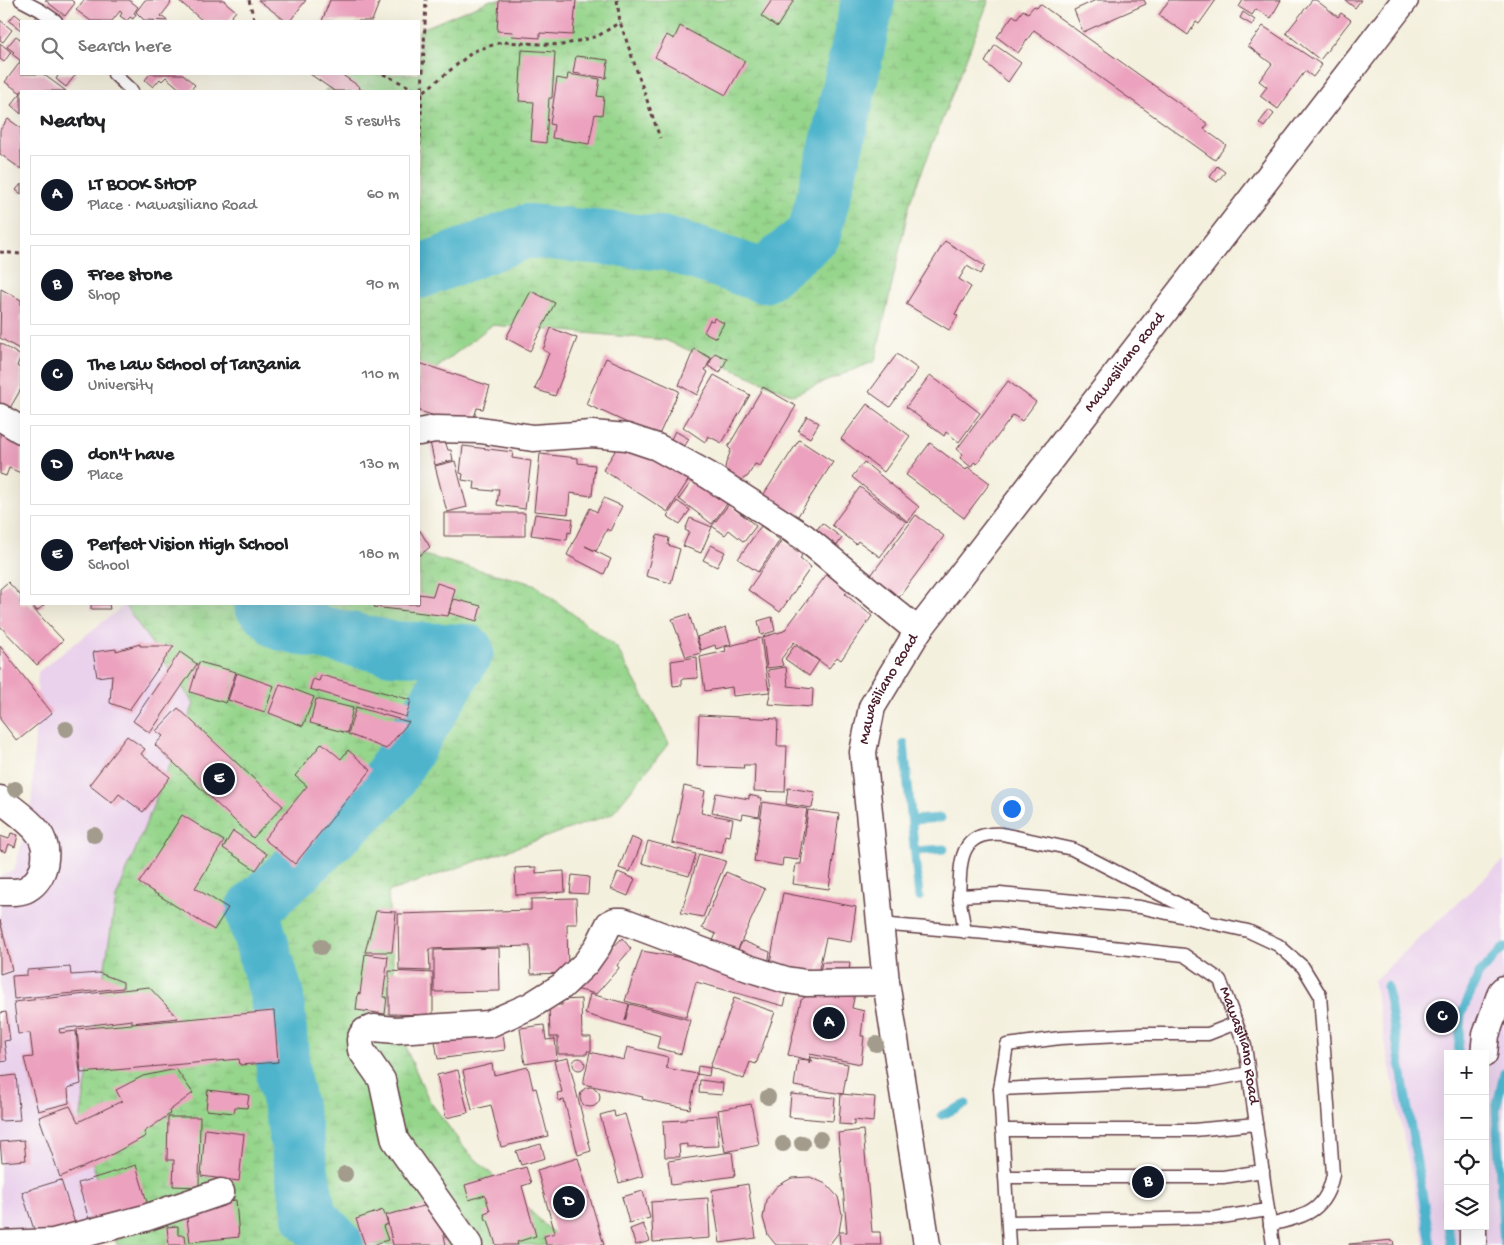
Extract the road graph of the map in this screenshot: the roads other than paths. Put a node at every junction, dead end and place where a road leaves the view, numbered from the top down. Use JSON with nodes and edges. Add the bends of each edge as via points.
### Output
{"nodes":[{"id":1,"x":21,"y":0,"type":"edge"},
{"id":2,"x":1405,"y":0,"type":"edge"},
{"id":3,"x":55,"y":20,"type":"edge"},
{"id":4,"x":115,"y":75,"type":"edge"},
{"id":5,"x":131,"y":90,"type":"edge"},
{"id":6,"x":0,"y":417,"type":"edge"},
{"id":7,"x":20,"y":429,"type":"edge"},
{"id":8,"x":420,"y":432,"type":"edge"},
{"id":9,"x":918,"y":631,"type":"junction"},
{"id":10,"x":0,"y":799,"type":"edge"},
{"id":11,"x":0,"y":892,"type":"edge"},
{"id":12,"x":959,"y":896,"type":"junction"},
{"id":13,"x":879,"y":924,"type":"junction"},
{"id":14,"x":1220,"y":925,"type":"junction"},
{"id":15,"x":964,"y":932,"type":"junction"},
{"id":16,"x":886,"y":982,"type":"junction"},
{"id":17,"x":1504,"y":989,"type":"edge"},
{"id":18,"x":1236,"y":1024,"type":"junction"},
{"id":19,"x":1484,"y":1050,"type":"edge"},
{"id":20,"x":1249,"y":1073,"type":"junction"},
{"id":21,"x":1000,"y":1089,"type":"junction"},
{"id":22,"x":1256,"y":1124,"type":"junction"},
{"id":23,"x":1002,"y":1130,"type":"junction"},
{"id":24,"x":1263,"y":1172,"type":"junction"},
{"id":25,"x":1005,"y":1177,"type":"junction"},
{"id":26,"x":221,"y":1192,"type":"dead end"},
{"id":27,"x":1268,"y":1210,"type":"junction"},
{"id":28,"x":1008,"y":1222,"type":"junction"},
{"id":29,"x":1270,"y":1225,"type":"junction"},
{"id":30,"x":1473,"y":1230,"type":"edge"},
{"id":31,"x":0,"y":1244,"type":"edge"},
{"id":32,"x":469,"y":1245,"type":"edge"},
{"id":33,"x":927,"y":1245,"type":"edge"},
{"id":34,"x":1009,"y":1245,"type":"edge"},
{"id":35,"x":1273,"y":1245,"type":"edge"},
{"id":36,"x":1473,"y":1245,"type":"edge"}],
"edges":[{"from":1,"to":3,"type":"lane"},
{"from":2,"to":9,"type":"street","name":"Mawasiliano Road"},
{"from":4,"to":5,"type":"lane"},
{"from":6,"to":7,"type":"street"},
{"from":8,"to":9,"type":"street","via":[[435,428],[480,430],[533,438],[592,434],[627,437],[657,447],[804,537]]},
{"from":9,"to":13,"type":"street","name":"Mawasiliano Road","via":[[872,707],[863,752]]},
{"from":10,"to":11,"type":"street","via":[[30,823],[46,845],[46,858],[35,882],[26,890]]},
{"from":12,"to":14,"type":"lane","via":[[1000,894],[1140,907]]},
{"from":12,"to":14,"type":"lane","via":[[961,857],[965,848],[981,836],[1002,834],[1072,849]]},
{"from":12,"to":15,"type":"lane"},
{"from":13,"to":15,"type":"lane","name":"Mawasiliano Road"},
{"from":13,"to":16,"type":"street"},
{"from":14,"to":29,"type":"lane","via":[[1248,931],[1278,945],[1303,967],[1320,995],[1333,1174],[1331,1188],[1314,1211]]},
{"from":15,"to":18,"type":"lane","name":"Mawasiliano Road","via":[[1184,955],[1220,980]]},
{"from":16,"to":32,"type":"street","via":[[806,983],[786,980],[623,921],[615,921],[609,924],[586,963],[562,986],[530,1006],[489,1024],[365,1031],[360,1040],[362,1050],[382,1080],[395,1140]]},
{"from":16,"to":33,"type":"street"},
{"from":17,"to":19,"type":"street","via":[[1486,1035]]},
{"from":18,"to":20,"type":"lane","name":"Mawasiliano Road","via":[[1245,1046]]},
{"from":18,"to":21,"type":"lane","via":[[1208,1034],[1060,1038],[1007,1045]]},
{"from":20,"to":21,"type":"lane","via":[[1212,1080]]},
{"from":20,"to":22,"type":"lane","name":"Mawasiliano Road"},
{"from":21,"to":23,"type":"lane"},
{"from":22,"to":23,"type":"lane","via":[[1194,1130]]},
{"from":22,"to":24,"type":"lane","name":"Mawasiliano Road"},
{"from":23,"to":25,"type":"lane"},
{"from":24,"to":25,"type":"lane","via":[[1223,1177]]},
{"from":24,"to":27,"type":"lane","name":"Mawasiliano Road"},
{"from":25,"to":28,"type":"lane"},
{"from":26,"to":31,"type":"street","via":[[145,1218],[53,1242]]},
{"from":27,"to":28,"type":"lane","via":[[1215,1218]]},
{"from":27,"to":29,"type":"lane","name":"Mawasiliano Road"},
{"from":28,"to":34,"type":"lane"},
{"from":29,"to":35,"type":"lane","name":"Mawasiliano Road"},
{"from":30,"to":36,"type":"street"}]}
